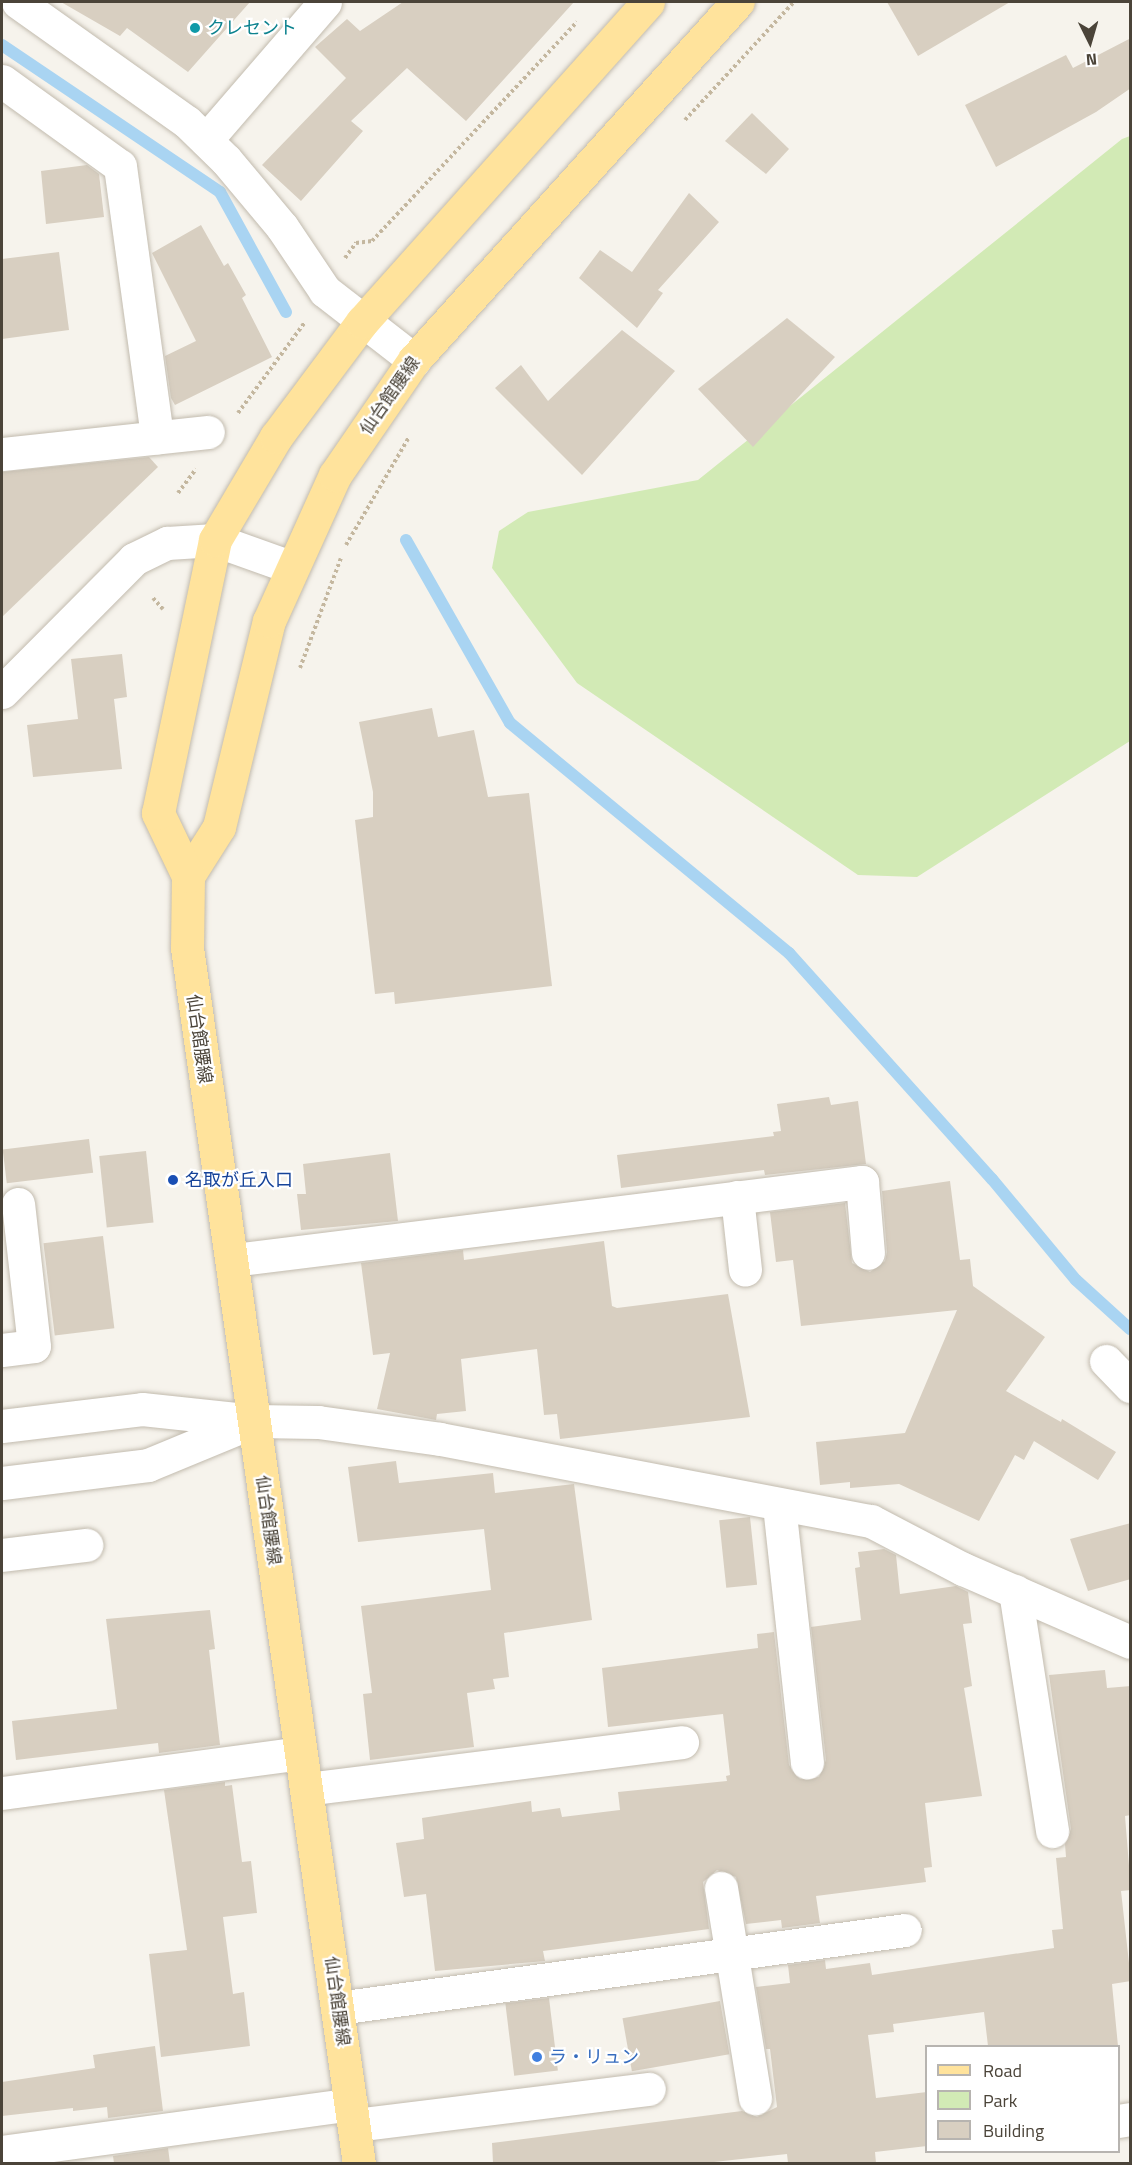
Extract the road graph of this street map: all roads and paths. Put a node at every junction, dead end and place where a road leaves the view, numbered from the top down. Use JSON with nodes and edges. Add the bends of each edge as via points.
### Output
{"nodes":[{"id":1,"x":325,"y":2,"type":"edge"},
{"id":2,"x":648,"y":2,"type":"edge"},
{"id":3,"x":738,"y":2,"type":"edge"},
{"id":4,"x":794,"y":2,"type":"edge"},
{"id":5,"x":30,"y":5,"type":"edge"},
{"id":6,"x":580,"y":18,"type":"dead end"},
{"id":7,"x":2,"y":81,"type":"edge"},
{"id":8,"x":683,"y":122,"type":"dead end"},
{"id":9,"x":206,"y":141,"type":"junction"},
{"id":10,"x":339,"y":267,"type":"dead end"},
{"id":11,"x":306,"y":320,"type":"dead end"},
{"id":12,"x":362,"y":322,"type":"junction"},
{"id":13,"x":414,"y":360,"type":"junction"},
{"id":14,"x":222,"y":425,"type":"joint"},
{"id":15,"x":414,"y":428,"type":"dead end"},
{"id":16,"x":157,"y":437,"type":"junction"},
{"id":17,"x":2,"y":454,"type":"edge"},
{"id":18,"x":200,"y":465,"type":"dead end"},
{"id":19,"x":178,"y":493,"type":"dead end"},
{"id":20,"x":215,"y":540,"type":"junction"},
{"id":21,"x":291,"y":567,"type":"junction"},
{"id":22,"x":300,"y":668,"type":"dead end"},
{"id":23,"x":2,"y":692,"type":"edge"},
{"id":24,"x":188,"y":876,"type":"junction"},
{"id":25,"x":737,"y":1197,"type":"junction"},
{"id":26,"x":18,"y":1204,"type":"dead end"},
{"id":27,"x":868,"y":1253,"type":"dead end"},
{"id":28,"x":233,"y":1260,"type":"junction"},
{"id":29,"x":745,"y":1270,"type":"dead end"},
{"id":30,"x":2,"y":1350,"type":"edge"},
{"id":31,"x":1106,"y":1361,"type":"dead end"},
{"id":32,"x":1131,"y":1386,"type":"edge"},
{"id":33,"x":254,"y":1421,"type":"junction"},
{"id":34,"x":2,"y":1426,"type":"edge"},
{"id":35,"x":2,"y":1483,"type":"edge"},
{"id":36,"x":779,"y":1505,"type":"junction"},
{"id":37,"x":86,"y":1545,"type":"dead end"},
{"id":38,"x":2,"y":1555,"type":"edge"},
{"id":39,"x":1015,"y":1591,"type":"junction"},
{"id":40,"x":1131,"y":1642,"type":"edge"},
{"id":41,"x":682,"y":1742,"type":"dead end"},
{"id":42,"x":300,"y":1753,"type":"junction"},
{"id":43,"x":807,"y":1762,"type":"dead end"},
{"id":44,"x":306,"y":1789,"type":"junction"},
{"id":45,"x":2,"y":1792,"type":"edge"},
{"id":46,"x":1052,"y":1832,"type":"dead end"},
{"id":47,"x":721,"y":1888,"type":"dead end"},
{"id":48,"x":905,"y":1930,"type":"dead end"},
{"id":49,"x":730,"y":1955,"type":"junction"},
{"id":50,"x":338,"y":2008,"type":"junction"},
{"id":51,"x":649,"y":2090,"type":"dead end"},
{"id":52,"x":755,"y":2098,"type":"dead end"},
{"id":53,"x":353,"y":2114,"type":"junction"},
{"id":54,"x":2,"y":2152,"type":"edge"},
{"id":55,"x":79,"y":2152,"type":"edge"},
{"id":56,"x":359,"y":2163,"type":"edge"}],
"edges":[{"from":1,"to":9,"type":"street"},
{"from":2,"to":12,"type":"main road","name":"仙台館腰線"},
{"from":3,"to":13,"type":"main road","name":"仙台館腰線"},
{"from":4,"to":8,"type":"path"},
{"from":5,"to":9,"type":"street","via":[[187,122]]},
{"from":6,"to":10,"type":"path","via":[[372,241],[356,243]]},
{"from":7,"to":16,"type":"street","via":[[120,165]]},
{"from":9,"to":12,"type":"street","via":[[282,227],[325,291]]},
{"from":11,"to":14,"type":"path"},
{"from":12,"to":13,"type":"street"},
{"from":12,"to":20,"type":"main road","name":"仙台館腰線","via":[[276,437]]},
{"from":13,"to":21,"type":"main road","name":"仙台館腰線","via":[[335,475]]},
{"from":14,"to":16,"type":"street"},
{"from":15,"to":22,"type":"path","via":[[344,551]]},
{"from":16,"to":17,"type":"street"},
{"from":18,"to":19,"type":"path"},
{"from":20,"to":21,"type":"street"},
{"from":20,"to":23,"type":"street","via":[[167,543],[134,559]]},
{"from":20,"to":24,"type":"main road","name":"仙台館腰線","via":[[158,813]]},
{"from":21,"to":24,"type":"main road","name":"仙台館腰線","via":[[269,621],[219,827]]},
{"from":24,"to":28,"type":"main road","name":"仙台館腰線","via":[[187,948]]},
{"from":25,"to":27,"type":"street","via":[[862,1182]]},
{"from":25,"to":28,"type":"street"},
{"from":25,"to":29,"type":"street"},
{"from":26,"to":30,"type":"street","via":[[34,1346]]},
{"from":28,"to":33,"type":"main road","name":"仙台館腰線"},
{"from":31,"to":32,"type":"street"},
{"from":33,"to":34,"type":"street","via":[[142,1409]]},
{"from":33,"to":35,"type":"street","via":[[148,1465]]},
{"from":33,"to":36,"type":"street","via":[[318,1422],[440,1439]]},
{"from":33,"to":42,"type":"main road","name":"仙台館腰線"},
{"from":36,"to":39,"type":"street","via":[[871,1521]]},
{"from":36,"to":43,"type":"street"},
{"from":37,"to":38,"type":"street"},
{"from":39,"to":40,"type":"street"},
{"from":39,"to":46,"type":"street"},
{"from":41,"to":44,"type":"street"},
{"from":42,"to":44,"type":"main road","name":"仙台館腰線"},
{"from":42,"to":45,"type":"street"},
{"from":44,"to":50,"type":"main road","name":"仙台館腰線"},
{"from":47,"to":49,"type":"street"},
{"from":48,"to":49,"type":"street"},
{"from":49,"to":50,"type":"street"},
{"from":49,"to":52,"type":"street"},
{"from":50,"to":53,"type":"main road","name":"仙台館腰線"},
{"from":51,"to":53,"type":"street"},
{"from":53,"to":55,"type":"street"},
{"from":53,"to":56,"type":"main road","name":"仙台館腰線"},
{"from":54,"to":55,"type":"street"}]}
